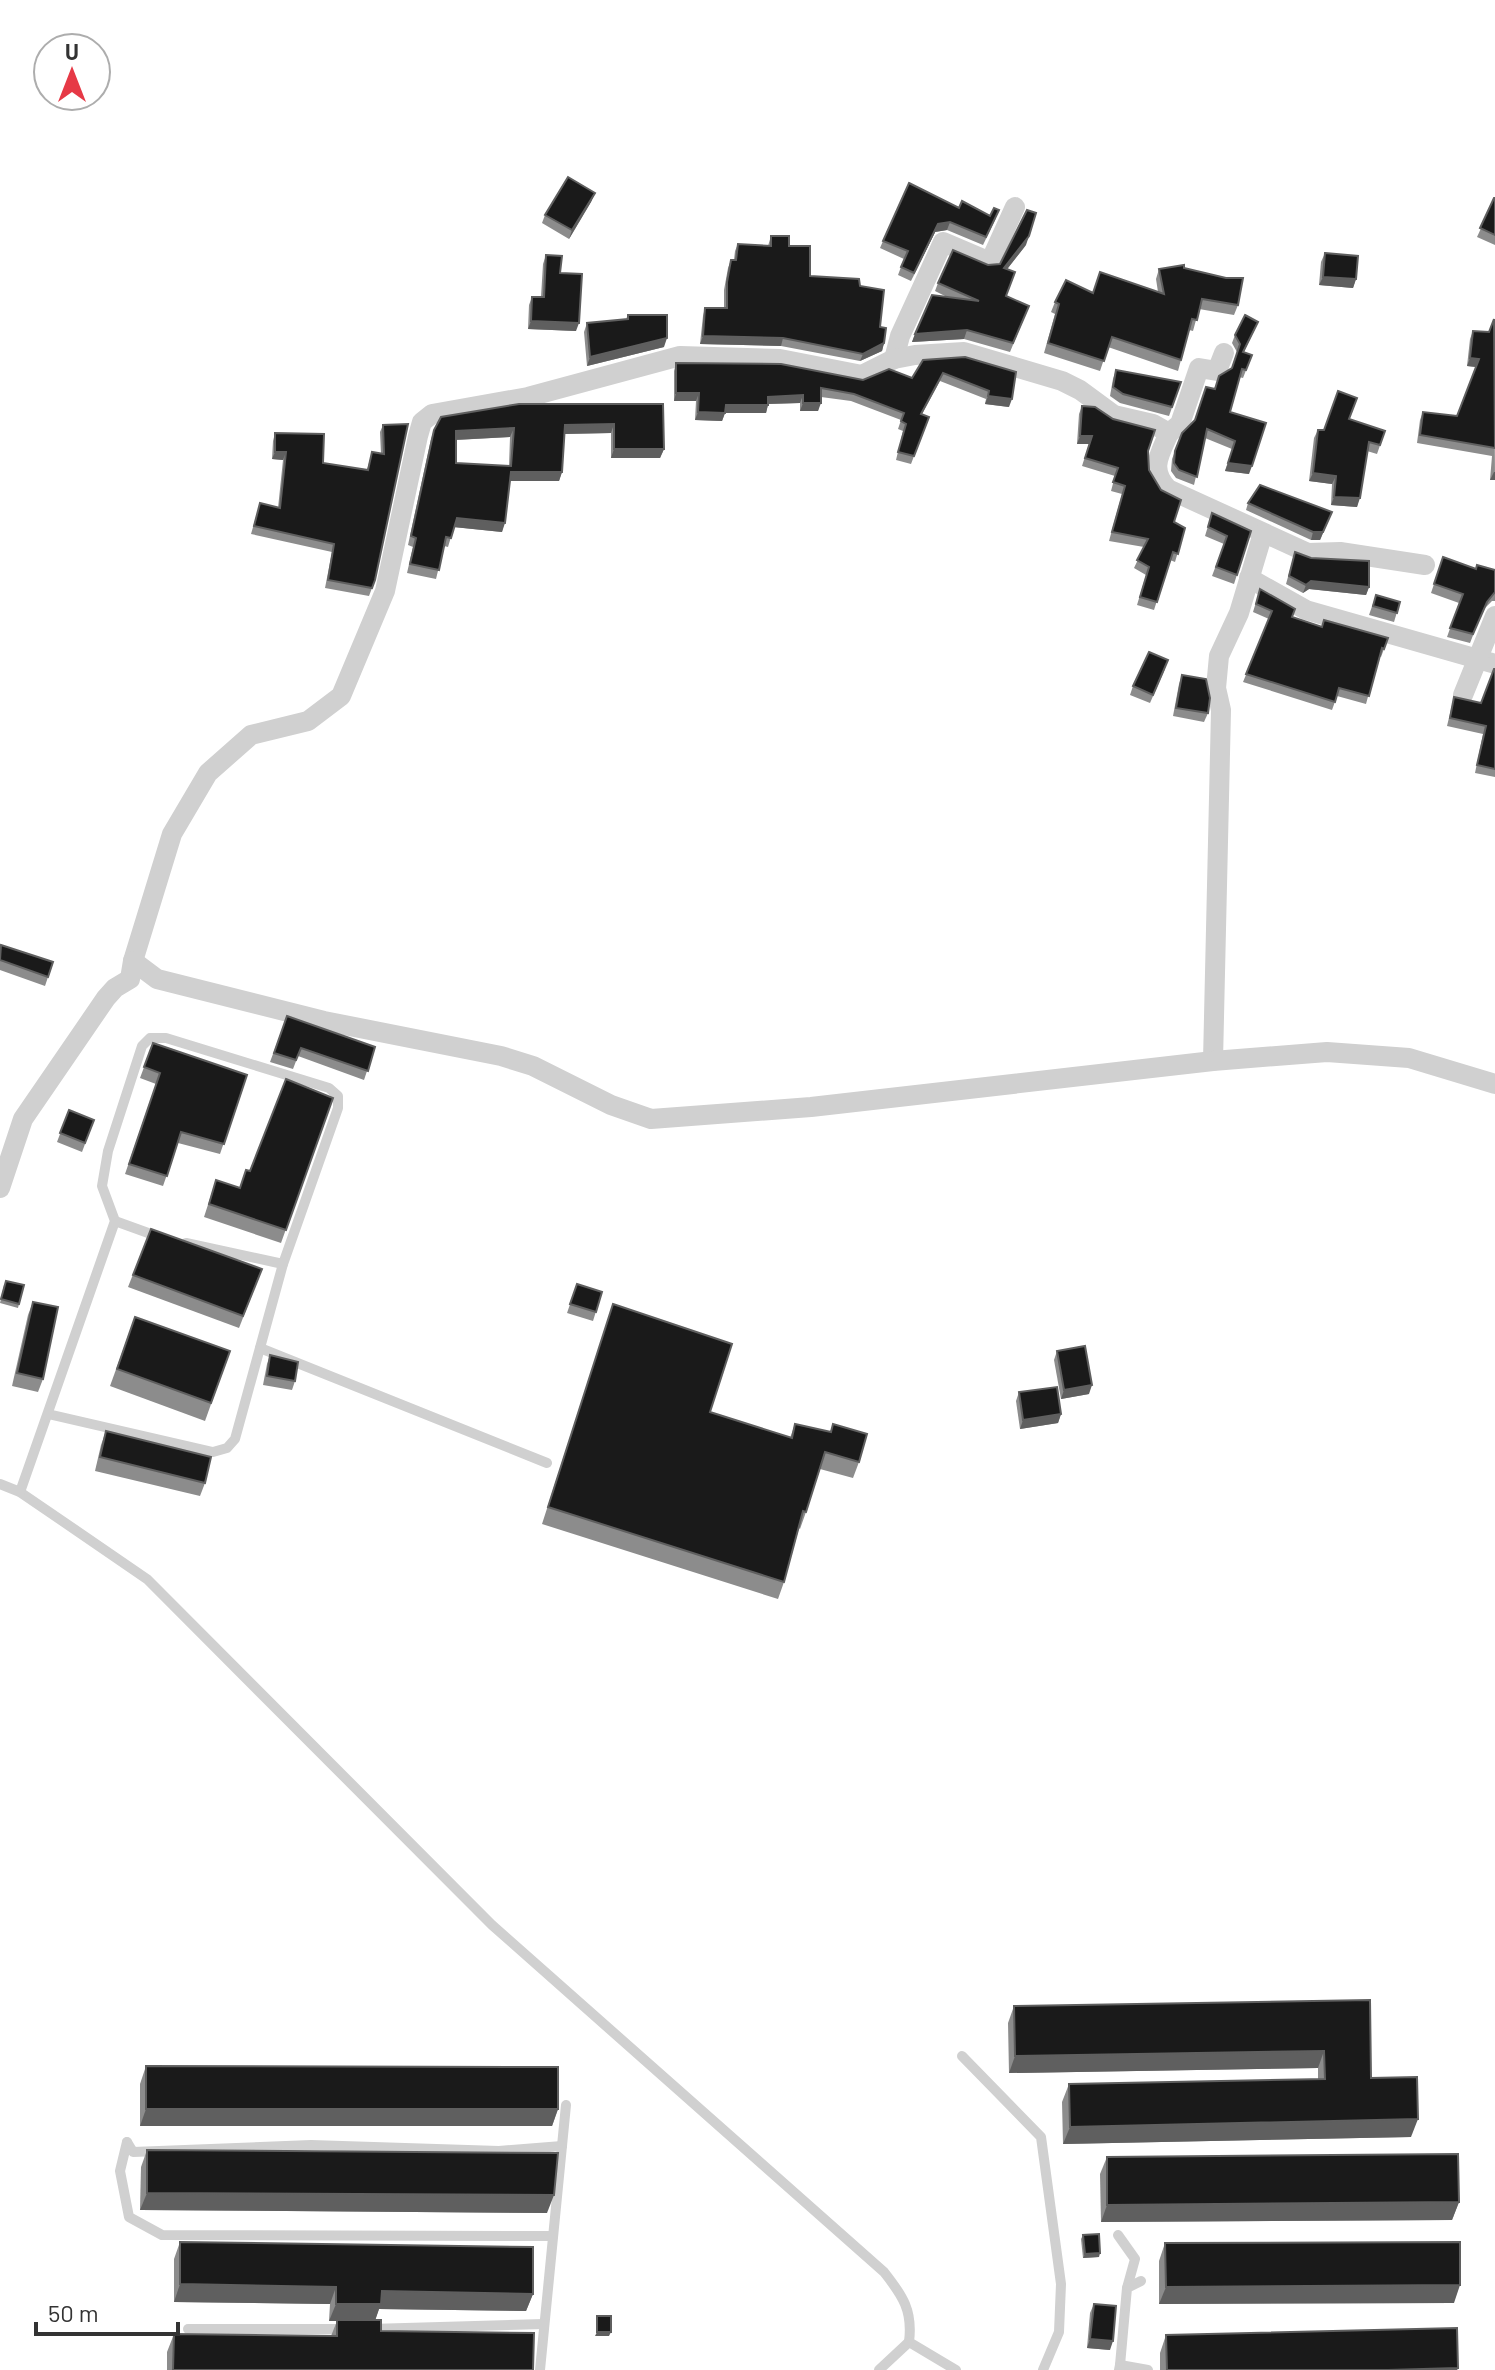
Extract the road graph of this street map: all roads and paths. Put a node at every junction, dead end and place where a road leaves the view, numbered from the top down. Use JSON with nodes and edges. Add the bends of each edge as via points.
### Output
{"nodes":[{"id":1,"x":1015,"y":207,"type":"dead end"},
{"id":2,"x":1224,"y":353,"type":"dead end"},
{"id":3,"x":894,"y":359,"type":"junction"},
{"id":4,"x":1169,"y":433,"type":"junction"},
{"id":5,"x":1263,"y":533,"type":"junction"},
{"id":6,"x":1425,"y":565,"type":"dead end"},
{"id":7,"x":1249,"y":578,"type":"junction"},
{"id":8,"x":1495,"y":616,"type":"edge"},
{"id":9,"x":1486,"y":662,"type":"edge"},
{"id":10,"x":1463,"y":695,"type":"edge"},
{"id":11,"x":133,"y":961,"type":"junction"},
{"id":12,"x":1213,"y":1061,"type":"junction"},
{"id":13,"x":1495,"y":1084,"type":"edge"},
{"id":14,"x":0,"y":1188,"type":"edge"},
{"id":15,"x":115,"y":1221,"type":"junction"},
{"id":16,"x":283,"y":1264,"type":"junction"},
{"id":17,"x":260,"y":1348,"type":"junction"},
{"id":18,"x":48,"y":1414,"type":"junction"},
{"id":19,"x":547,"y":1463,"type":"dead end"},
{"id":20,"x":0,"y":1484,"type":"edge"},
{"id":21,"x":20,"y":1492,"type":"junction"},
{"id":22,"x":962,"y":2056,"type":"dead end"},
{"id":23,"x":566,"y":2105,"type":"dead end"},
{"id":24,"x":562,"y":2146,"type":"junction"},
{"id":25,"x":1118,"y":2235,"type":"dead end"},
{"id":26,"x":553,"y":2236,"type":"junction"},
{"id":27,"x":1141,"y":2281,"type":"dead end"},
{"id":28,"x":1127,"y":2288,"type":"junction"},
{"id":29,"x":544,"y":2324,"type":"junction"},
{"id":30,"x":188,"y":2329,"type":"dead end"},
{"id":31,"x":909,"y":2342,"type":"junction"},
{"id":32,"x":1119,"y":2368,"type":"edge"},
{"id":33,"x":540,"y":2370,"type":"edge"},
{"id":34,"x":879,"y":2370,"type":"edge"},
{"id":35,"x":956,"y":2370,"type":"edge"},
{"id":36,"x":1043,"y":2370,"type":"edge"},
{"id":37,"x":1148,"y":2370,"type":"edge"}],
"edges":[{"from":1,"to":3,"type":"street","via":[[990,262],[943,242]]},
{"from":2,"to":4,"type":"street","via":[[1217,371],[1199,368],[1180,424]]},
{"from":3,"to":4,"type":"street","via":[[939,352],[982,355],[1062,381],[1114,415]]},
{"from":3,"to":11,"type":"street","via":[[862,375],[780,359],[680,356],[528,397],[432,414],[422,422],[385,591],[341,696],[308,721],[251,735],[208,773],[172,834]]},
{"from":4,"to":5,"type":"street","via":[[1155,468],[1157,478],[1168,489]]},
{"from":5,"to":6,"type":"street","via":[[1308,553],[1340,552]]},
{"from":5,"to":7,"type":"street"},
{"from":7,"to":9,"type":"street","via":[[1306,610]]},
{"from":7,"to":12,"type":"street","via":[[1217,669],[1221,710]]},
{"from":8,"to":9,"type":"street"},
{"from":9,"to":10,"type":"street"},
{"from":11,"to":12,"type":"street","via":[[157,979],[324,1021],[501,1056],[651,1119],[811,1107]]},
{"from":11,"to":14,"type":"street","via":[[130,979],[106,998],[23,1119]]},
{"from":12,"to":13,"type":"street","via":[[1379,1053]]},
{"from":15,"to":16,"type":"lane","via":[[163,1238]]},
{"from":15,"to":16,"type":"lane","via":[[102,1186],[108,1151],[142,1046],[150,1038],[166,1038],[329,1088],[338,1096]]},
{"from":15,"to":18,"type":"lane"},
{"from":16,"to":17,"type":"lane"},
{"from":17,"to":18,"type":"lane","via":[[235,1439],[227,1448],[213,1452]]},
{"from":17,"to":19,"type":"lane"},
{"from":18,"to":21,"type":"lane"},
{"from":20,"to":21,"type":"lane"},
{"from":21,"to":31,"type":"lane","via":[[147,1579],[492,1925],[884,2272],[903,2296],[912,2319]]},
{"from":22,"to":36,"type":"lane","via":[[1041,2137],[1061,2284],[1059,2332]]},
{"from":23,"to":24,"type":"lane"},
{"from":24,"to":26,"type":"lane"},
{"from":24,"to":26,"type":"lane","via":[[499,2151],[311,2145],[133,2152],[127,2142],[120,2171],[129,2217],[162,2235]]},
{"from":25,"to":28,"type":"lane","via":[[1135,2259]]},
{"from":26,"to":29,"type":"lane"},
{"from":27,"to":28,"type":"lane"},
{"from":28,"to":32,"type":"lane"},
{"from":29,"to":30,"type":"lane"},
{"from":29,"to":33,"type":"lane"},
{"from":31,"to":34,"type":"lane"},
{"from":31,"to":35,"type":"lane"},
{"from":32,"to":37,"type":"lane"}]}
